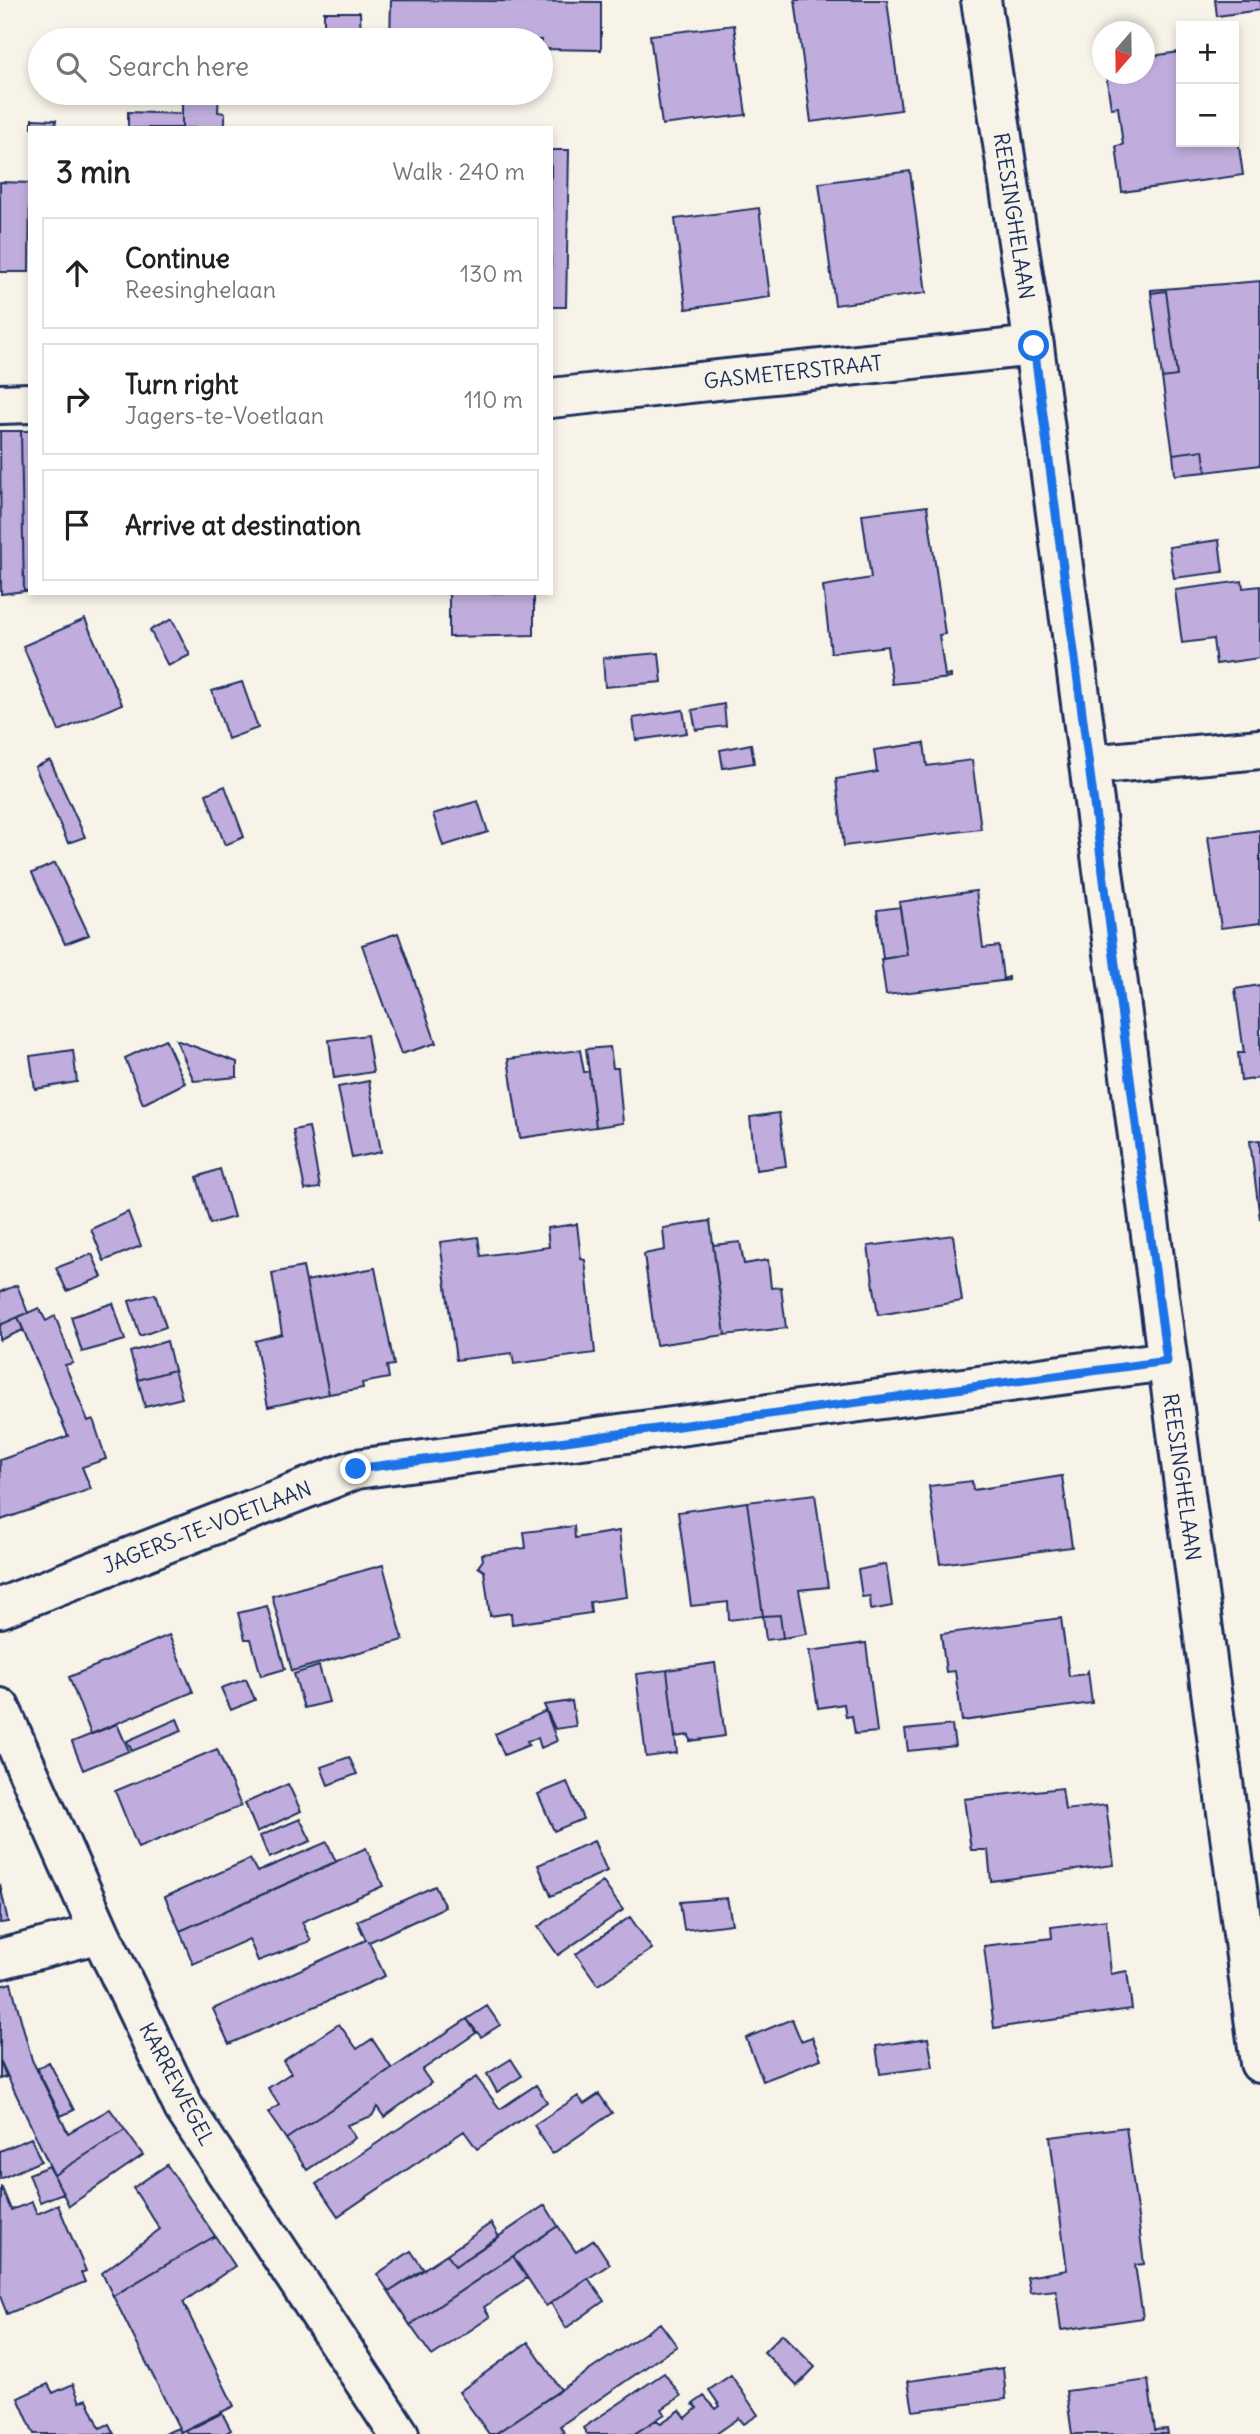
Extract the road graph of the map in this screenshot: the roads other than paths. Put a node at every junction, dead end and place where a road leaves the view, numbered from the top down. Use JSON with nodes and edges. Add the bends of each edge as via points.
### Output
{"nodes":[{"id":1,"x":981,"y":0,"type":"edge"},
{"id":2,"x":1034,"y":346,"type":"junction"},
{"id":3,"x":553,"y":398,"type":"edge"},
{"id":4,"x":28,"y":403,"type":"edge"},
{"id":5,"x":0,"y":404,"type":"edge"},
{"id":6,"x":1260,"y":749,"type":"edge"},
{"id":7,"x":1089,"y":765,"type":"junction"},
{"id":8,"x":1167,"y":1361,"type":"junction"},
{"id":9,"x":0,"y":1608,"type":"edge"},
{"id":10,"x":0,"y":1708,"type":"edge"},
{"id":11,"x":100,"y":1933,"type":"junction"},
{"id":12,"x":0,"y":1959,"type":"edge"},
{"id":13,"x":1260,"y":2063,"type":"edge"},
{"id":14,"x":399,"y":2434,"type":"edge"}],
"edges":[{"from":1,"to":2,"type":"street","name":"REESINGHELAAN"},
{"from":2,"to":3,"type":"street","name":"GASMETERSTRAAT"},
{"from":2,"to":7,"type":"street","name":"REESINGHELAAN"},
{"from":4,"to":5,"type":"street"},
{"from":6,"to":7,"type":"street"},
{"from":7,"to":8,"type":"street","name":"REESINGHELAAN"},
{"from":8,"to":9,"type":"street","name":"JAGERS-TE-VOETLAAN","via":[[356,1469]]},
{"from":8,"to":13,"type":"street","name":"REESINGHELAAN"},
{"from":10,"to":11,"type":"street","name":"KARREWEGEL"},
{"from":11,"to":12,"type":"street"},
{"from":11,"to":14,"type":"street","name":"KARREWEGEL","via":[[184,2108]]}]}
